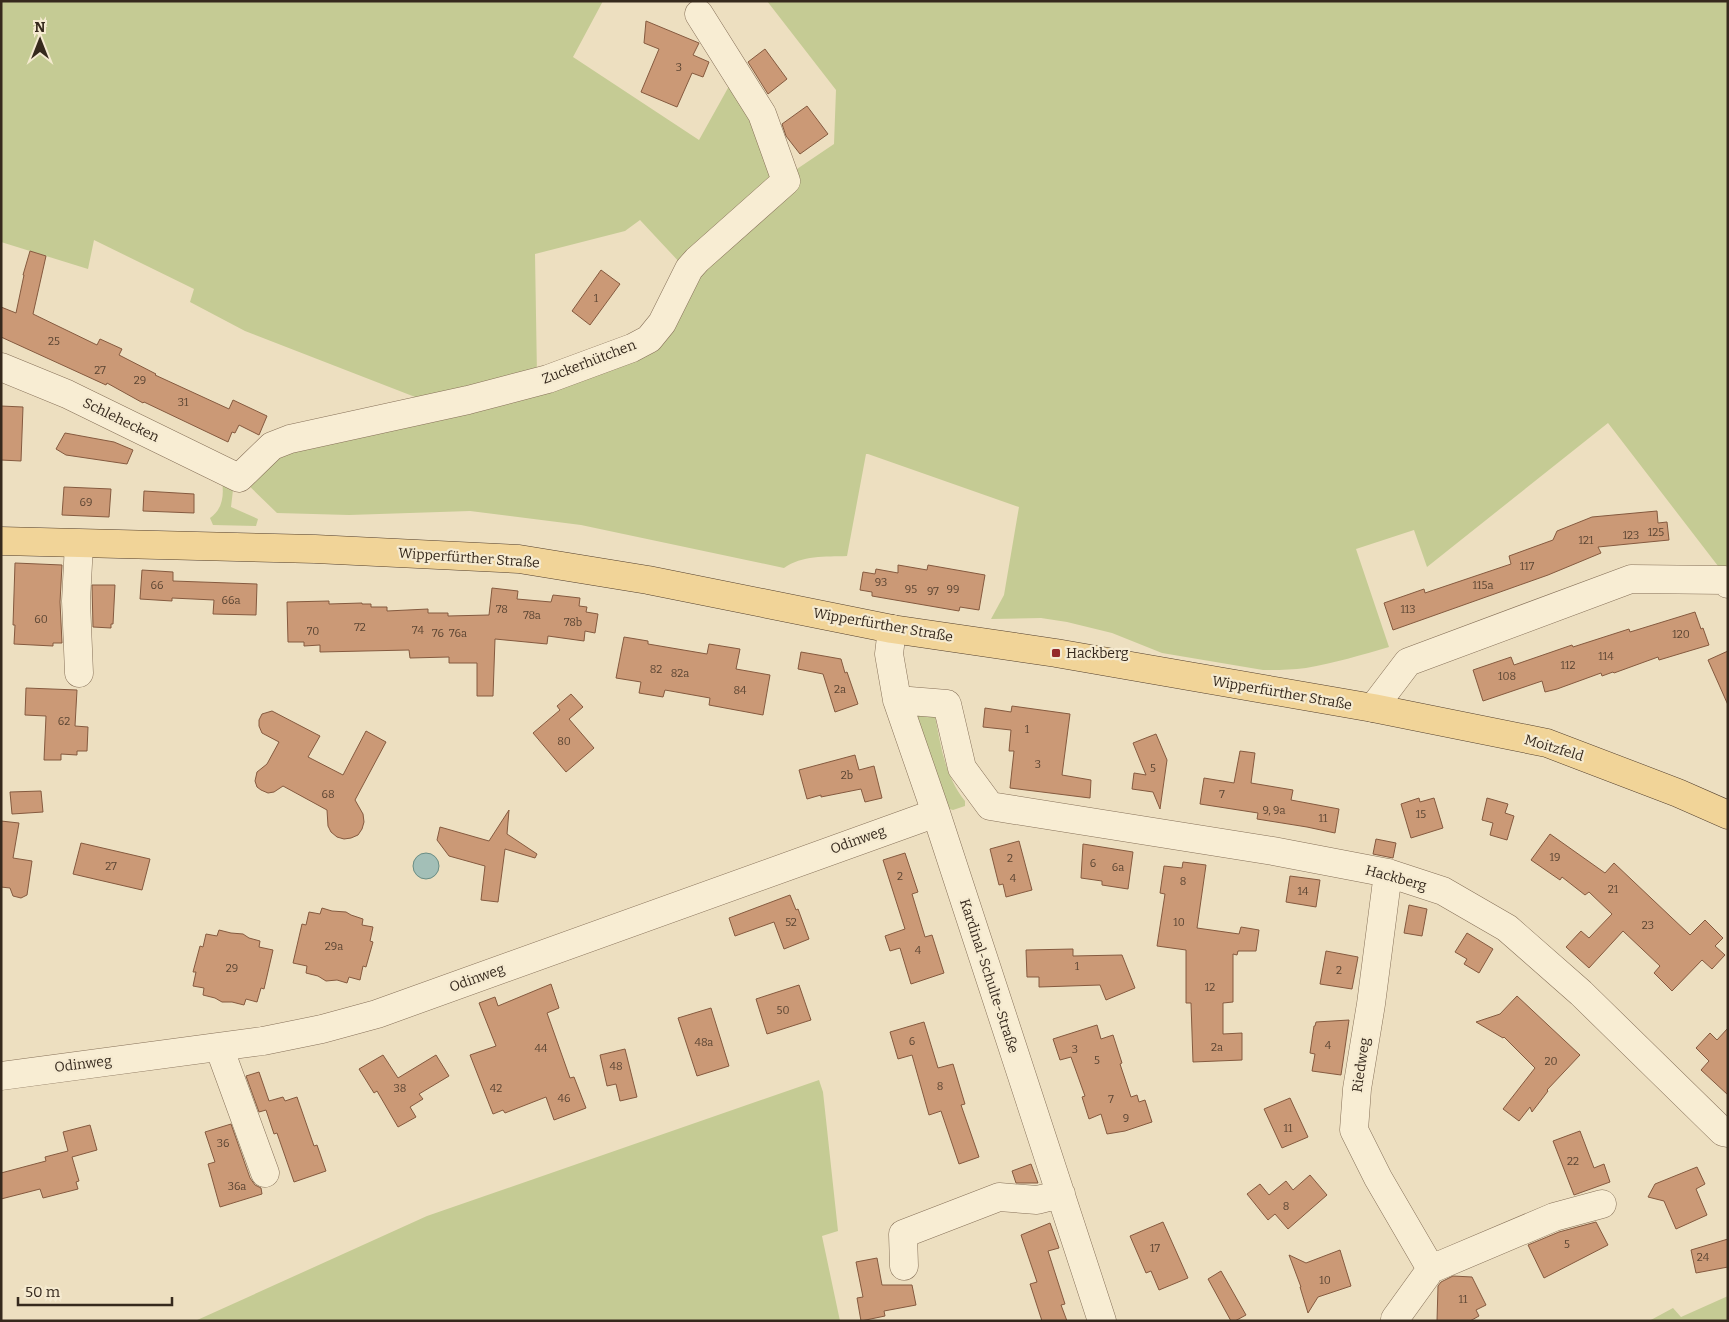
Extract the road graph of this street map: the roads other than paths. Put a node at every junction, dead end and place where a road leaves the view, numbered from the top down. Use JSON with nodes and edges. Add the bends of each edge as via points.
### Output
{"nodes":[{"id":1,"x":700,"y":14,"type":"dead end"},
{"id":2,"x":1,"y":367,"type":"edge"},
{"id":3,"x":239,"y":478,"type":"joint"},
{"id":4,"x":1,"y":541,"type":"edge"},
{"id":5,"x":79,"y":544,"type":"junction"},
{"id":6,"x":1726,"y":582,"type":"edge"},
{"id":7,"x":892,"y":629,"type":"junction"},
{"id":8,"x":79,"y":673,"type":"dead end"},
{"id":9,"x":897,"y":700,"type":"junction"},
{"id":10,"x":1373,"y":708,"type":"junction"},
{"id":11,"x":936,"y":813,"type":"junction"},
{"id":12,"x":1728,"y":815,"type":"edge"},
{"id":13,"x":1388,"y":873,"type":"junction"},
{"id":14,"x":219,"y":1047,"type":"junction"},
{"id":15,"x":1,"y":1076,"type":"edge"},
{"id":16,"x":1728,"y":1133,"type":"edge"},
{"id":17,"x":266,"y":1173,"type":"dead end"},
{"id":18,"x":1060,"y":1194,"type":"junction"},
{"id":19,"x":1602,"y":1204,"type":"dead end"},
{"id":20,"x":904,"y":1266,"type":"dead end"},
{"id":21,"x":1431,"y":1269,"type":"junction"},
{"id":22,"x":1395,"y":1319,"type":"dead end"},
{"id":23,"x":1102,"y":1321,"type":"edge"}],
"edges":[{"from":1,"to":3,"type":"street","name":"Zuckerhütchen","via":[[762,114],[786,181],[689,269],[662,323],[649,339],[539,381],[468,400],[290,438],[272,446]]},
{"from":2,"to":3,"type":"street","name":"Schlehecken","via":[[67,394]]},
{"from":4,"to":5,"type":"main road","name":"Wipperfürther Straße"},
{"from":5,"to":7,"type":"main road","name":"Wipperfürther Straße","via":[[315,549],[519,559],[648,580]]},
{"from":5,"to":8,"type":"street","via":[[76,600]]},
{"from":6,"to":10,"type":"street","via":[[1631,579],[1408,662]]},
{"from":7,"to":9,"type":"street","name":"Kardinal-Schulte-Straße","via":[[889,654]]},
{"from":7,"to":10,"type":"main road","name":"Wipperfürther Straße"},
{"from":9,"to":11,"type":"street","name":"Kardinal-Schulte-Straße"},
{"from":9,"to":13,"type":"street","name":"Hackberg","via":[[947,704],[962,768],[990,806]]},
{"from":10,"to":12,"type":"main road","name":"Moitzfeld","via":[[1547,743]]},
{"from":11,"to":14,"type":"street","name":"Odinweg","via":[[377,1014],[322,1029]]},
{"from":11,"to":18,"type":"street","name":"Kardinal-Schulte-Straße"},
{"from":13,"to":16,"type":"street","name":"Hackberg","via":[[1443,891],[1507,928],[1581,993],[1723,1132]]},
{"from":13,"to":21,"type":"street","name":"Riedweg","via":[[1354,1130]]},
{"from":14,"to":15,"type":"street","name":"Odinweg"},
{"from":14,"to":17,"type":"street"},
{"from":18,"to":20,"type":"street","via":[[1037,1200],[999,1197],[903,1234]]},
{"from":18,"to":23,"type":"street","name":"Kardinal-Schulte-Straße"},
{"from":19,"to":21,"type":"street","via":[[1554,1217]]},
{"from":21,"to":22,"type":"street"}]}
